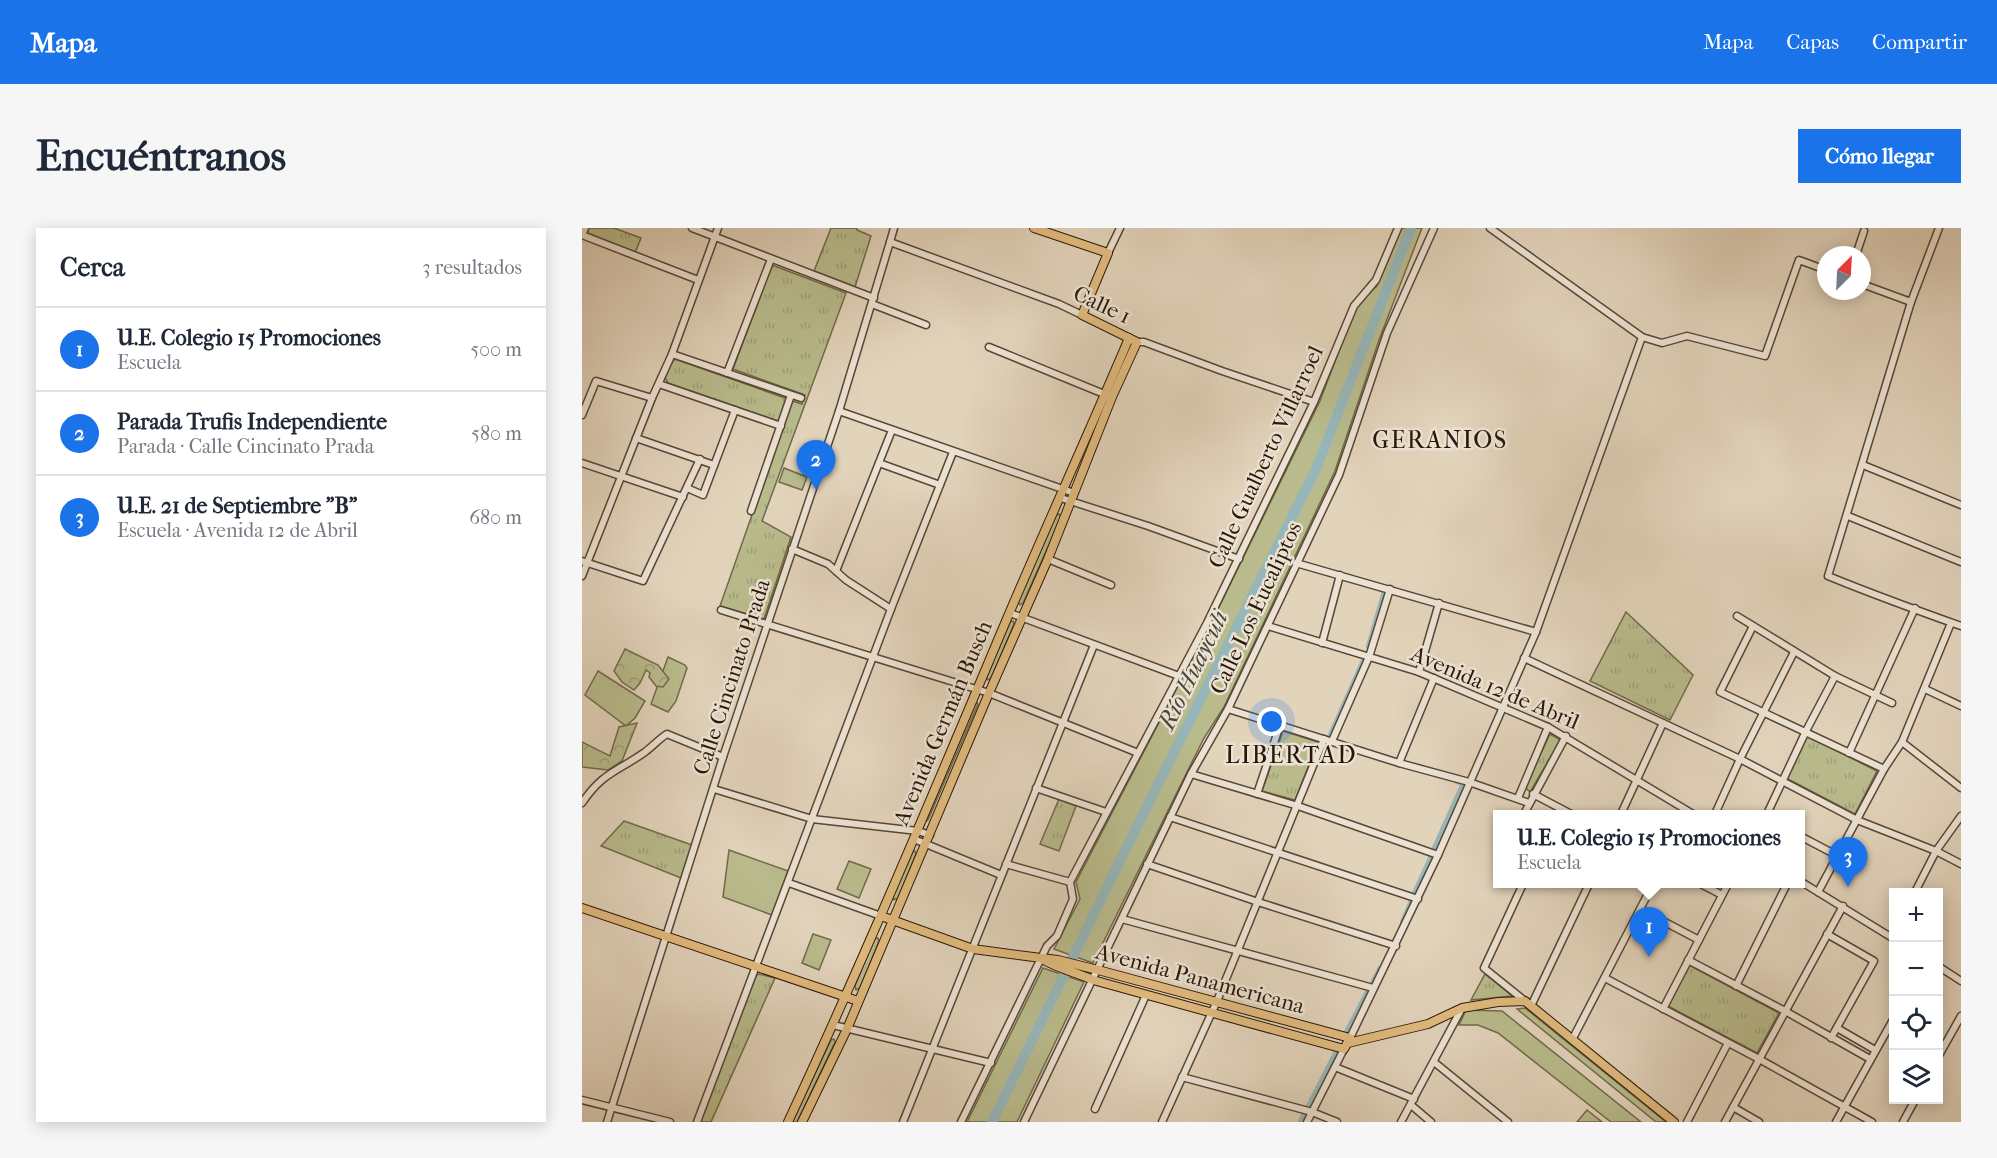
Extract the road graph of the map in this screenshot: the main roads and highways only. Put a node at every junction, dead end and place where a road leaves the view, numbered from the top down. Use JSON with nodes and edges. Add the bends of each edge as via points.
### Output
{"nodes":[{"id":1,"x":1034,"y":228,"type":"edge"},
{"id":2,"x":1133,"y":340,"type":"joint"},
{"id":3,"x":1109,"y":396,"type":"junction"},
{"id":4,"x":582,"y":908,"type":"edge"},
{"id":5,"x":881,"y":916,"type":"junction"},
{"id":6,"x":893,"y":920,"type":"junction"},
{"id":7,"x":1071,"y":967,"type":"junction"},
{"id":8,"x":846,"y":996,"type":"junction"},
{"id":9,"x":858,"y":1001,"type":"junction"},
{"id":10,"x":1347,"y":1043,"type":"junction"},
{"id":11,"x":788,"y":1122,"type":"edge"},
{"id":12,"x":802,"y":1122,"type":"edge"},
{"id":13,"x":1674,"y":1122,"type":"edge"}],
"edges":[{"from":1,"to":2,"type":"main road","name":"Calle 1","via":[[1108,254],[1082,315]]},
{"from":2,"to":3,"type":"main road","name":"Avenida Germán Busch"},
{"from":3,"to":5,"type":"main road","name":"Avenida Germán Busch","via":[[1062,494]]},
{"from":3,"to":6,"type":"main road","name":"Avenida Germán Busch","via":[[1048,559]]},
{"from":4,"to":8,"type":"main road"},
{"from":5,"to":6,"type":"main road","name":"Avenida Panamericana"},
{"from":5,"to":8,"type":"main road","name":"Avenida Germán Busch"},
{"from":6,"to":7,"type":"main road","name":"Avenida Panamericana","via":[[973,949],[1041,958]]},
{"from":6,"to":9,"type":"main road","name":"Avenida Germán Busch"},
{"from":7,"to":10,"type":"main road","name":"Avenida Panamericana","via":[[1098,970],[1217,1001]]},
{"from":7,"to":10,"type":"main road","name":"Avenida Panamericana","via":[[1094,980],[1146,995]]},
{"from":8,"to":9,"type":"main road"},
{"from":8,"to":11,"type":"main road","name":"Avenida Germán Busch"},
{"from":9,"to":12,"type":"main road","name":"Avenida Germán Busch"},
{"from":10,"to":13,"type":"main road","name":"Avenida Panamericana","via":[[1428,1024],[1462,1008],[1498,1002],[1528,1004]]}]}
